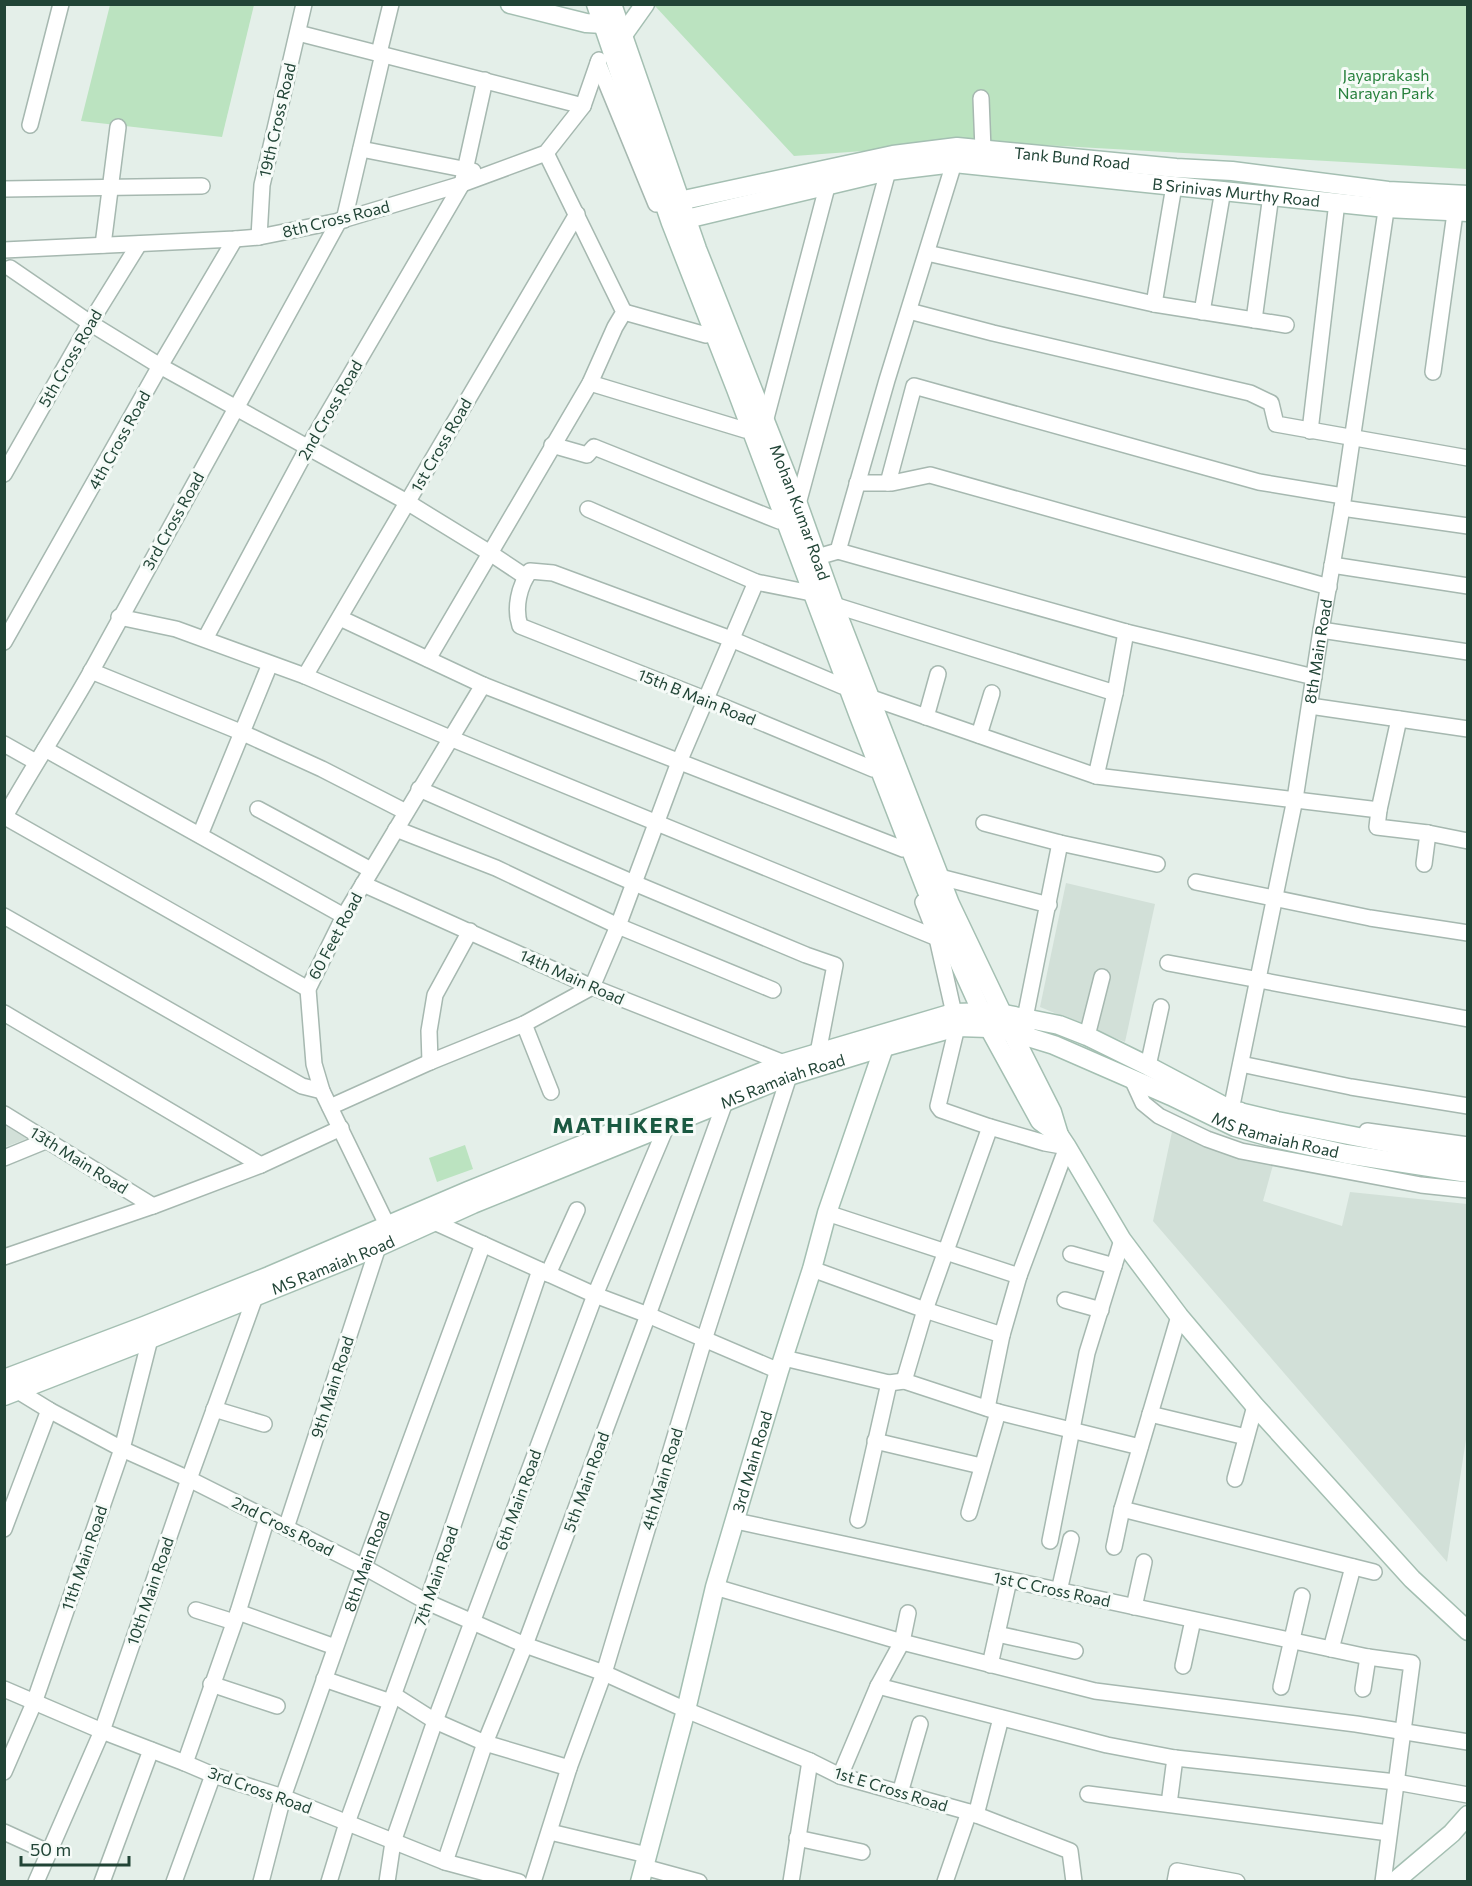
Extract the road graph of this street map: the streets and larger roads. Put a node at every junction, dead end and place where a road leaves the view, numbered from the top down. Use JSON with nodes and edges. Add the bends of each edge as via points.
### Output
{"nodes":[{"id":1,"x":61,"y":4,"type":"edge"},
{"id":2,"x":304,"y":4,"type":"edge"},
{"id":3,"x":391,"y":4,"type":"edge"},
{"id":4,"x":596,"y":4,"type":"edge"},
{"id":5,"x":645,"y":4,"type":"edge"},
{"id":6,"x":515,"y":5,"type":"edge"},
{"id":7,"x":611,"y":15,"type":"edge"},
{"id":8,"x":298,"y":33,"type":"junction"},
{"id":9,"x":608,"y":51,"type":"junction"},
{"id":10,"x":381,"y":54,"type":"junction"},
{"id":11,"x":486,"y":80,"type":"junction"},
{"id":12,"x":981,"y":98,"type":"dead end"},
{"id":13,"x":583,"y":106,"type":"junction"},
{"id":14,"x":30,"y":125,"type":"dead end"},
{"id":15,"x":118,"y":126,"type":"dead end"},
{"id":16,"x":361,"y":149,"type":"junction"},
{"id":17,"x":983,"y":150,"type":"junction"},
{"id":18,"x":546,"y":153,"type":"junction"},
{"id":19,"x":954,"y":163,"type":"junction"},
{"id":20,"x":888,"y":171,"type":"junction"},
{"id":21,"x":464,"y":177,"type":"junction"},
{"id":22,"x":202,"y":186,"type":"dead end"},
{"id":23,"x":1174,"y":186,"type":"junction"},
{"id":24,"x":827,"y":187,"type":"junction"},
{"id":25,"x":110,"y":188,"type":"junction"},
{"id":26,"x":4,"y":189,"type":"edge"},
{"id":27,"x":1223,"y":190,"type":"junction"},
{"id":28,"x":1271,"y":195,"type":"junction"},
{"id":29,"x":1467,"y":195,"type":"edge"},
{"id":30,"x":1387,"y":199,"type":"junction"},
{"id":31,"x":1337,"y":202,"type":"junction"},
{"id":32,"x":668,"y":204,"type":"junction"},
{"id":33,"x":716,"y":212,"type":"junction"},
{"id":34,"x":1461,"y":212,"type":"edge"},
{"id":35,"x":577,"y":214,"type":"junction"},
{"id":36,"x":341,"y":221,"type":"junction"},
{"id":37,"x":674,"y":223,"type":"junction"},
{"id":38,"x":259,"y":237,"type":"junction"},
{"id":39,"x":235,"y":239,"type":"junction"},
{"id":40,"x":138,"y":244,"type":"junction"},
{"id":41,"x":103,"y":245,"type":"junction"},
{"id":42,"x":20,"y":248,"type":"junction"},
{"id":43,"x":4,"y":249,"type":"edge"},
{"id":44,"x":697,"y":249,"type":"junction"},
{"id":45,"x":927,"y":253,"type":"junction"},
{"id":46,"x":7,"y":273,"type":"edge"},
{"id":47,"x":1154,"y":304,"type":"junction"},
{"id":48,"x":909,"y":311,"type":"junction"},
{"id":49,"x":624,"y":312,"type":"junction"},
{"id":50,"x":1202,"y":312,"type":"junction"},
{"id":51,"x":1254,"y":320,"type":"junction"},
{"id":52,"x":90,"y":322,"type":"junction"},
{"id":53,"x":1286,"y":325,"type":"dead end"},
{"id":54,"x":706,"y":335,"type":"junction"},
{"id":55,"x":160,"y":366,"type":"junction"},
{"id":56,"x":1432,"y":372,"type":"dead end"},
{"id":57,"x":590,"y":383,"type":"junction"},
{"id":58,"x":237,"y":408,"type":"junction"},
{"id":59,"x":765,"y":422,"type":"junction"},
{"id":60,"x":745,"y":430,"type":"junction"},
{"id":61,"x":1310,"y":431,"type":"junction"},
{"id":62,"x":1351,"y":439,"type":"junction"},
{"id":63,"x":552,"y":445,"type":"junction"},
{"id":64,"x":308,"y":448,"type":"junction"},
{"id":65,"x":1467,"y":458,"type":"edge"},
{"id":66,"x":4,"y":474,"type":"edge"},
{"id":67,"x":857,"y":483,"type":"junction"},
{"id":68,"x":888,"y":483,"type":"junction"},
{"id":69,"x":407,"y":502,"type":"junction"},
{"id":70,"x":1342,"y":502,"type":"junction"},
{"id":71,"x":798,"y":504,"type":"junction"},
{"id":72,"x":588,"y":508,"type":"dead end"},
{"id":73,"x":779,"y":521,"type":"junction"},
{"id":74,"x":1467,"y":526,"type":"edge"},
{"id":75,"x":838,"y":552,"type":"junction"},
{"id":76,"x":490,"y":553,"type":"junction"},
{"id":77,"x":805,"y":561,"type":"junction"},
{"id":78,"x":1332,"y":565,"type":"junction"},
{"id":79,"x":526,"y":577,"type":"junction"},
{"id":80,"x":756,"y":582,"type":"junction"},
{"id":81,"x":1467,"y":586,"type":"edge"},
{"id":82,"x":1329,"y":587,"type":"junction"},
{"id":83,"x":815,"y":589,"type":"junction"},
{"id":84,"x":834,"y":605,"type":"junction"},
{"id":85,"x":119,"y":617,"type":"junction"},
{"id":86,"x":340,"y":618,"type":"junction"},
{"id":87,"x":1321,"y":630,"type":"junction"},
{"id":88,"x":1126,"y":632,"type":"junction"},
{"id":89,"x":205,"y":639,"type":"junction"},
{"id":90,"x":731,"y":639,"type":"junction"},
{"id":91,"x":4,"y":642,"type":"edge"},
{"id":92,"x":1467,"y":652,"type":"edge"},
{"id":93,"x":428,"y":659,"type":"junction"},
{"id":94,"x":270,"y":664,"type":"junction"},
{"id":95,"x":91,"y":671,"type":"junction"},
{"id":96,"x":938,"y":674,"type":"dead end"},
{"id":97,"x":305,"y":676,"type":"junction"},
{"id":98,"x":1314,"y":677,"type":"junction"},
{"id":99,"x":483,"y":685,"type":"junction"},
{"id":100,"x":842,"y":686,"type":"junction"},
{"id":101,"x":992,"y":693,"type":"dead end"},
{"id":102,"x":1115,"y":693,"type":"junction"},
{"id":103,"x":869,"y":697,"type":"junction"},
{"id":104,"x":705,"y":699,"type":"junction"},
{"id":105,"x":1310,"y":706,"type":"junction"},
{"id":106,"x":926,"y":717,"type":"junction"},
{"id":107,"x":1399,"y":719,"type":"junction"},
{"id":108,"x":1467,"y":729,"type":"edge"},
{"id":109,"x":243,"y":733,"type":"junction"},
{"id":110,"x":979,"y":735,"type":"junction"},
{"id":111,"x":450,"y":738,"type":"junction"},
{"id":112,"x":4,"y":744,"type":"edge"},
{"id":113,"x":45,"y":748,"type":"junction"},
{"id":114,"x":36,"y":762,"type":"junction"},
{"id":115,"x":679,"y":762,"type":"junction"},
{"id":116,"x":873,"y":769,"type":"junction"},
{"id":117,"x":1096,"y":776,"type":"junction"},
{"id":118,"x":419,"y":789,"type":"junction"},
{"id":119,"x":1295,"y":799,"type":"junction"},
{"id":120,"x":258,"y":809,"type":"dead end"},
{"id":121,"x":1379,"y":810,"type":"junction"},
{"id":122,"x":406,"y":812,"type":"junction"},
{"id":123,"x":5,"y":818,"type":"edge"},
{"id":124,"x":984,"y":823,"type":"dead end"},
{"id":125,"x":657,"y":824,"type":"junction"},
{"id":126,"x":396,"y":829,"type":"junction"},
{"id":127,"x":1428,"y":833,"type":"junction"},
{"id":128,"x":200,"y":835,"type":"junction"},
{"id":129,"x":1467,"y":840,"type":"edge"},
{"id":130,"x":1060,"y":843,"type":"junction"},
{"id":131,"x":903,"y":849,"type":"junction"},
{"id":132,"x":1157,"y":864,"type":"dead end"},
{"id":133,"x":1424,"y":864,"type":"dead end"},
{"id":134,"x":367,"y":877,"type":"junction"},
{"id":135,"x":940,"y":877,"type":"junction"},
{"id":136,"x":1196,"y":882,"type":"dead end"},
{"id":137,"x":634,"y":883,"type":"junction"},
{"id":138,"x":1276,"y":897,"type":"junction"},
{"id":139,"x":1049,"y":905,"type":"junction"},
{"id":140,"x":344,"y":915,"type":"junction"},
{"id":141,"x":4,"y":916,"type":"edge"},
{"id":142,"x":618,"y":926,"type":"junction"},
{"id":143,"x":470,"y":931,"type":"junction"},
{"id":144,"x":1467,"y":933,"type":"edge"},
{"id":145,"x":937,"y":938,"type":"junction"},
{"id":146,"x":1168,"y":963,"type":"dead end"},
{"id":147,"x":1102,"y":977,"type":"dead end"},
{"id":148,"x":1258,"y":981,"type":"junction"},
{"id":149,"x":592,"y":987,"type":"junction"},
{"id":150,"x":308,"y":989,"type":"junction"},
{"id":151,"x":773,"y":990,"type":"dead end"},
{"id":152,"x":1161,"y":1007,"type":"dead end"},
{"id":153,"x":981,"y":1011,"type":"junction"},
{"id":154,"x":4,"y":1013,"type":"edge"},
{"id":155,"x":1002,"y":1013,"type":"junction"},
{"id":156,"x":1025,"y":1018,"type":"junction"},
{"id":157,"x":1467,"y":1019,"type":"edge"},
{"id":158,"x":955,"y":1020,"type":"junction"},
{"id":159,"x":524,"y":1024,"type":"junction"},
{"id":160,"x":989,"y":1028,"type":"junction"},
{"id":161,"x":1020,"y":1034,"type":"junction"},
{"id":162,"x":1087,"y":1036,"type":"junction"},
{"id":163,"x":884,"y":1047,"type":"junction"},
{"id":164,"x":818,"y":1053,"type":"junction"},
{"id":165,"x":430,"y":1062,"type":"junction"},
{"id":166,"x":1241,"y":1064,"type":"junction"},
{"id":167,"x":1148,"y":1066,"type":"junction"},
{"id":168,"x":786,"y":1070,"type":"junction"},
{"id":169,"x":1132,"y":1079,"type":"junction"},
{"id":170,"x":322,"y":1091,"type":"junction"},
{"id":171,"x":551,"y":1092,"type":"dead end"},
{"id":172,"x":725,"y":1102,"type":"junction"},
{"id":173,"x":1467,"y":1106,"type":"edge"},
{"id":174,"x":330,"y":1107,"type":"junction"},
{"id":175,"x":1231,"y":1110,"type":"junction"},
{"id":176,"x":4,"y":1114,"type":"edge"},
{"id":177,"x":668,"y":1125,"type":"junction"},
{"id":178,"x":990,"y":1127,"type":"junction"},
{"id":179,"x":341,"y":1128,"type":"junction"},
{"id":180,"x":48,"y":1140,"type":"junction"},
{"id":181,"x":1063,"y":1141,"type":"junction"},
{"id":182,"x":1467,"y":1145,"type":"edge"},
{"id":183,"x":4,"y":1158,"type":"edge"},
{"id":184,"x":1454,"y":1161,"type":"edge"},
{"id":185,"x":261,"y":1165,"type":"junction"},
{"id":186,"x":1467,"y":1173,"type":"edge"},
{"id":187,"x":1467,"y":1191,"type":"edge"},
{"id":188,"x":153,"y":1206,"type":"junction"},
{"id":189,"x":577,"y":1210,"type":"dead end"},
{"id":190,"x":827,"y":1213,"type":"junction"},
{"id":191,"x":432,"y":1221,"type":"junction"},
{"id":192,"x":387,"y":1237,"type":"junction"},
{"id":193,"x":1122,"y":1240,"type":"junction"},
{"id":194,"x":483,"y":1244,"type":"junction"},
{"id":195,"x":945,"y":1251,"type":"junction"},
{"id":196,"x":1071,"y":1254,"type":"dead end"},
{"id":197,"x":4,"y":1257,"type":"edge"},
{"id":198,"x":1114,"y":1266,"type":"junction"},
{"id":199,"x":812,"y":1269,"type":"junction"},
{"id":200,"x":544,"y":1272,"type":"junction"},
{"id":201,"x":1019,"y":1276,"type":"junction"},
{"id":202,"x":595,"y":1295,"type":"junction"},
{"id":203,"x":255,"y":1297,"type":"junction"},
{"id":204,"x":1065,"y":1300,"type":"dead end"},
{"id":205,"x":925,"y":1310,"type":"junction"},
{"id":206,"x":1101,"y":1310,"type":"junction"},
{"id":207,"x":648,"y":1315,"type":"junction"},
{"id":208,"x":1179,"y":1316,"type":"junction"},
{"id":209,"x":1002,"y":1335,"type":"junction"},
{"id":210,"x":150,"y":1340,"type":"junction"},
{"id":211,"x":704,"y":1340,"type":"junction"},
{"id":212,"x":782,"y":1365,"type":"junction"},
{"id":213,"x":896,"y":1382,"type":"junction"},
{"id":214,"x":9,"y":1388,"type":"edge"},
{"id":215,"x":1256,"y":1406,"type":"junction"},
{"id":216,"x":214,"y":1409,"type":"junction"},
{"id":217,"x":49,"y":1410,"type":"junction"},
{"id":218,"x":992,"y":1410,"type":"junction"},
{"id":219,"x":1150,"y":1414,"type":"junction"},
{"id":220,"x":264,"y":1424,"type":"dead end"},
{"id":221,"x":1071,"y":1430,"type":"junction"},
{"id":222,"x":1246,"y":1437,"type":"junction"},
{"id":223,"x":875,"y":1441,"type":"junction"},
{"id":224,"x":1140,"y":1448,"type":"junction"},
{"id":225,"x":122,"y":1449,"type":"junction"},
{"id":226,"x":981,"y":1466,"type":"junction"},
{"id":227,"x":189,"y":1479,"type":"junction"},
{"id":228,"x":1235,"y":1479,"type":"dead end"},
{"id":229,"x":1122,"y":1509,"type":"junction"},
{"id":230,"x":969,"y":1512,"type":"dead end"},
{"id":231,"x":6,"y":1516,"type":"edge"},
{"id":232,"x":267,"y":1518,"type":"junction"},
{"id":233,"x":858,"y":1520,"type":"dead end"},
{"id":234,"x":736,"y":1521,"type":"junction"},
{"id":235,"x":286,"y":1528,"type":"junction"},
{"id":236,"x":1071,"y":1539,"type":"dead end"},
{"id":237,"x":1050,"y":1541,"type":"dead end"},
{"id":238,"x":1114,"y":1546,"type":"dead end"},
{"id":239,"x":1144,"y":1562,"type":"dead end"},
{"id":240,"x":364,"y":1567,"type":"junction"},
{"id":241,"x":1353,"y":1567,"type":"junction"},
{"id":242,"x":1374,"y":1572,"type":"dead end"},
{"id":243,"x":1009,"y":1580,"type":"junction"},
{"id":244,"x":715,"y":1587,"type":"junction"},
{"id":245,"x":1059,"y":1591,"type":"junction"},
{"id":246,"x":1302,"y":1596,"type":"dead end"},
{"id":247,"x":427,"y":1602,"type":"junction"},
{"id":248,"x":1134,"y":1607,"type":"junction"},
{"id":249,"x":196,"y":1610,"type":"dead end"},
{"id":250,"x":908,"y":1613,"type":"dead end"},
{"id":251,"x":236,"y":1617,"type":"junction"},
{"id":252,"x":1193,"y":1620,"type":"junction"},
{"id":253,"x":472,"y":1622,"type":"junction"},
{"id":254,"x":1467,"y":1631,"type":"edge"},
{"id":255,"x":997,"y":1634,"type":"junction"},
{"id":256,"x":1292,"y":1641,"type":"junction"},
{"id":257,"x":902,"y":1642,"type":"junction"},
{"id":258,"x":525,"y":1645,"type":"junction"},
{"id":259,"x":335,"y":1647,"type":"junction"},
{"id":260,"x":1331,"y":1649,"type":"junction"},
{"id":261,"x":1075,"y":1651,"type":"dead end"},
{"id":262,"x":1368,"y":1657,"type":"junction"},
{"id":263,"x":990,"y":1665,"type":"junction"},
{"id":264,"x":1183,"y":1666,"type":"dead end"},
{"id":265,"x":604,"y":1673,"type":"junction"},
{"id":266,"x":324,"y":1679,"type":"junction"},
{"id":267,"x":211,"y":1684,"type":"junction"},
{"id":268,"x":878,"y":1686,"type":"junction"},
{"id":269,"x":1281,"y":1687,"type":"dead end"},
{"id":270,"x":4,"y":1689,"type":"edge"},
{"id":271,"x":1363,"y":1689,"type":"dead end"},
{"id":272,"x":393,"y":1698,"type":"junction"},
{"id":273,"x":34,"y":1703,"type":"junction"},
{"id":274,"x":277,"y":1706,"type":"dead end"},
{"id":275,"x":686,"y":1710,"type":"junction"},
{"id":276,"x":1001,"y":1718,"type":"junction"},
{"id":277,"x":435,"y":1721,"type":"junction"},
{"id":278,"x":920,"y":1724,"type":"dead end"},
{"id":279,"x":102,"y":1731,"type":"junction"},
{"id":280,"x":1403,"y":1732,"type":"junction"},
{"id":281,"x":1467,"y":1742,"type":"edge"},
{"id":282,"x":485,"y":1743,"type":"junction"},
{"id":283,"x":151,"y":1750,"type":"junction"},
{"id":284,"x":1175,"y":1758,"type":"junction"},
{"id":285,"x":810,"y":1761,"type":"junction"},
{"id":286,"x":185,"y":1762,"type":"junction"},
{"id":287,"x":570,"y":1768,"type":"junction"},
{"id":288,"x":4,"y":1772,"type":"edge"},
{"id":289,"x":213,"y":1775,"type":"junction"},
{"id":290,"x":840,"y":1776,"type":"junction"},
{"id":291,"x":1396,"y":1782,"type":"junction"},
{"id":292,"x":900,"y":1793,"type":"junction"},
{"id":293,"x":1088,"y":1794,"type":"dead end"},
{"id":294,"x":1467,"y":1796,"type":"edge"},
{"id":295,"x":283,"y":1797,"type":"junction"},
{"id":296,"x":1169,"y":1804,"type":"junction"},
{"id":297,"x":973,"y":1814,"type":"junction"},
{"id":298,"x":1467,"y":1815,"type":"edge"},
{"id":299,"x":347,"y":1823,"type":"junction"},
{"id":300,"x":4,"y":1832,"type":"edge"},
{"id":301,"x":550,"y":1832,"type":"junction"},
{"id":302,"x":1389,"y":1833,"type":"junction"},
{"id":303,"x":1460,"y":1833,"type":"edge"},
{"id":304,"x":797,"y":1838,"type":"junction"},
{"id":305,"x":393,"y":1842,"type":"junction"},
{"id":306,"x":48,"y":1852,"type":"junction"},
{"id":307,"x":862,"y":1852,"type":"dead end"},
{"id":308,"x":445,"y":1862,"type":"junction"},
{"id":309,"x":644,"y":1868,"type":"edge"},
{"id":310,"x":465,"y":1875,"type":"edge"},
{"id":311,"x":36,"y":1881,"type":"edge"},
{"id":312,"x":102,"y":1881,"type":"edge"},
{"id":313,"x":174,"y":1881,"type":"edge"},
{"id":314,"x":261,"y":1881,"type":"edge"},
{"id":315,"x":329,"y":1881,"type":"edge"},
{"id":316,"x":387,"y":1881,"type":"edge"},
{"id":317,"x":519,"y":1881,"type":"edge"},
{"id":318,"x":533,"y":1881,"type":"edge"},
{"id":319,"x":699,"y":1881,"type":"edge"},
{"id":320,"x":791,"y":1881,"type":"edge"},
{"id":321,"x":945,"y":1881,"type":"edge"},
{"id":322,"x":1074,"y":1881,"type":"edge"},
{"id":323,"x":1175,"y":1881,"type":"edge"},
{"id":324,"x":1237,"y":1881,"type":"edge"},
{"id":325,"x":1383,"y":1881,"type":"edge"},
{"id":326,"x":1394,"y":1881,"type":"edge"}],
"edges":[{"from":1,"to":14,"type":"street"},
{"from":2,"to":8,"type":"street","name":"19th Cross Road"},
{"from":3,"to":10,"type":"street","name":"3rd Cross Road"},
{"from":4,"to":7,"type":"street","name":"Mohan Kumar Road"},
{"from":5,"to":9,"type":"street"},
{"from":6,"to":7,"type":"street","via":[[586,23]]},
{"from":7,"to":9,"type":"street","name":"Mohan Kumar Road"},
{"from":7,"to":9,"type":"street"},
{"from":8,"to":10,"type":"street"},
{"from":8,"to":38,"type":"street","name":"19th Cross Road","via":[[262,185]]},
{"from":9,"to":13,"type":"street"},
{"from":9,"to":32,"type":"street","name":"Mohan Kumar Road"},
{"from":9,"to":32,"type":"street"},
{"from":10,"to":11,"type":"street"},
{"from":10,"to":16,"type":"street","name":"3rd Cross Road"},
{"from":11,"to":13,"type":"street"},
{"from":11,"to":21,"type":"street","name":"2nd Cross Road"},
{"from":12,"to":17,"type":"street"},
{"from":13,"to":18,"type":"street"},
{"from":15,"to":25,"type":"street"},
{"from":16,"to":21,"type":"street"},
{"from":16,"to":36,"type":"street","name":"3rd Cross Road"},
{"from":17,"to":30,"type":"street","name":"Tank Bund Road","via":[[1232,171]]},
{"from":17,"to":32,"type":"street","name":"Tank Bund Road","via":[[957,147],[893,155]]},
{"from":18,"to":21,"type":"street","name":"8th Cross Road","via":[[488,174]]},
{"from":18,"to":35,"type":"street"},
{"from":19,"to":20,"type":"street","name":"B Srinivas Murthy Road"},
{"from":19,"to":23,"type":"street","name":"B Srinivas Murthy Road"},
{"from":19,"to":45,"type":"street"},
{"from":20,"to":24,"type":"street","name":"B Srinivas Murthy Road"},
{"from":20,"to":71,"type":"street"},
{"from":21,"to":36,"type":"street","name":"8th Cross Road"},
{"from":21,"to":64,"type":"street","name":"2nd Cross Road"},
{"from":22,"to":25,"type":"street"},
{"from":23,"to":27,"type":"street","name":"B Srinivas Murthy Road"},
{"from":23,"to":47,"type":"street"},
{"from":24,"to":33,"type":"street","name":"B Srinivas Murthy Road"},
{"from":24,"to":59,"type":"street"},
{"from":25,"to":26,"type":"street"},
{"from":25,"to":41,"type":"street"},
{"from":27,"to":28,"type":"street","name":"B Srinivas Murthy Road"},
{"from":27,"to":50,"type":"street"},
{"from":28,"to":31,"type":"street","name":"B Srinivas Murthy Road"},
{"from":28,"to":51,"type":"street"},
{"from":29,"to":30,"type":"street","name":"Tank Bund Road"},
{"from":30,"to":31,"type":"street","name":"B Srinivas Murthy Road"},
{"from":30,"to":34,"type":"street","name":"B Srinivas Murthy Road"},
{"from":30,"to":62,"type":"street","name":"8th Main Road"},
{"from":31,"to":61,"type":"street"},
{"from":32,"to":37,"type":"street","name":"Mohan Kumar Road"},
{"from":33,"to":37,"type":"street","name":"B Srinivas Murthy Road"},
{"from":33,"to":44,"type":"street"},
{"from":34,"to":56,"type":"street"},
{"from":35,"to":49,"type":"street"},
{"from":35,"to":69,"type":"street","name":"1st Cross Road"},
{"from":36,"to":38,"type":"street","name":"8th Cross Road"},
{"from":36,"to":58,"type":"street","name":"3rd Cross Road"},
{"from":37,"to":44,"type":"street","name":"Mohan Kumar Road"},
{"from":37,"to":54,"type":"street"},
{"from":37,"to":77,"type":"street"},
{"from":38,"to":39,"type":"street","name":"8th Cross Road"},
{"from":39,"to":40,"type":"street","name":"8th Cross Road"},
{"from":39,"to":55,"type":"street","name":"4th Cross Road"},
{"from":40,"to":41,"type":"street","name":"8th Cross Road"},
{"from":40,"to":52,"type":"street","name":"5th Cross Road"},
{"from":41,"to":42,"type":"street","name":"8th Cross Road"},
{"from":42,"to":43,"type":"street","name":"8th Cross Road"},
{"from":42,"to":46,"type":"street"},
{"from":44,"to":59,"type":"street","name":"Mohan Kumar Road"},
{"from":45,"to":47,"type":"street"},
{"from":45,"to":48,"type":"street"},
{"from":46,"to":52,"type":"street"},
{"from":47,"to":50,"type":"street"},
{"from":48,"to":61,"type":"street","via":[[1250,393],[1271,403],[1276,424]]},
{"from":48,"to":67,"type":"street"},
{"from":49,"to":54,"type":"street"},
{"from":49,"to":57,"type":"street"},
{"from":50,"to":51,"type":"street"},
{"from":51,"to":53,"type":"street"},
{"from":52,"to":55,"type":"street"},
{"from":52,"to":66,"type":"street","name":"5th Cross Road"},
{"from":54,"to":60,"type":"street"},
{"from":55,"to":58,"type":"street"},
{"from":55,"to":91,"type":"street","name":"4th Cross Road"},
{"from":57,"to":60,"type":"street"},
{"from":57,"to":63,"type":"street"},
{"from":58,"to":64,"type":"street"},
{"from":58,"to":85,"type":"street","name":"3rd Cross Road"},
{"from":59,"to":71,"type":"street","name":"Mohan Kumar Road"},
{"from":60,"to":73,"type":"street"},
{"from":61,"to":62,"type":"street"},
{"from":62,"to":65,"type":"street"},
{"from":62,"to":70,"type":"street","name":"8th Main Road"},
{"from":63,"to":73,"type":"street","via":[[586,455],[594,447]]},
{"from":63,"to":76,"type":"street"},
{"from":64,"to":69,"type":"street"},
{"from":64,"to":89,"type":"street","name":"2nd Cross Road"},
{"from":67,"to":68,"type":"street"},
{"from":67,"to":75,"type":"street"},
{"from":68,"to":70,"type":"street","via":[[914,386]]},
{"from":68,"to":82,"type":"street","via":[[930,475]]},
{"from":69,"to":76,"type":"street"},
{"from":69,"to":86,"type":"street","name":"1st Cross Road"},
{"from":70,"to":74,"type":"street"},
{"from":70,"to":78,"type":"street","name":"8th Main Road"},
{"from":71,"to":77,"type":"street","name":"Mohan Kumar Road"},
{"from":72,"to":80,"type":"street"},
{"from":73,"to":77,"type":"street"},
{"from":75,"to":77,"type":"street"},
{"from":75,"to":88,"type":"street"},
{"from":76,"to":79,"type":"street"},
{"from":76,"to":93,"type":"street"},
{"from":77,"to":83,"type":"street","name":"Mohan Kumar Road"},
{"from":78,"to":81,"type":"street"},
{"from":78,"to":82,"type":"street","name":"8th Main Road"},
{"from":79,"to":90,"type":"street","via":[[530,571],[553,573]]},
{"from":79,"to":104,"type":"street","name":"15th B Main Road","via":[[517,613],[520,626]]},
{"from":80,"to":83,"type":"street"},
{"from":80,"to":90,"type":"street"},
{"from":82,"to":87,"type":"street","name":"8th Main Road"},
{"from":83,"to":84,"type":"street","name":"Mohan Kumar Road"},
{"from":83,"to":100,"type":"street"},
{"from":83,"to":153,"type":"street","via":[[926,890]]},
{"from":84,"to":102,"type":"street"},
{"from":84,"to":103,"type":"street","name":"Mohan Kumar Road"},
{"from":85,"to":89,"type":"street"},
{"from":85,"to":95,"type":"street","name":"3rd Cross Road"},
{"from":86,"to":93,"type":"street"},
{"from":86,"to":97,"type":"street","name":"1st Cross Road"},
{"from":87,"to":92,"type":"street"},
{"from":87,"to":98,"type":"street","name":"8th Main Road"},
{"from":88,"to":98,"type":"street"},
{"from":88,"to":102,"type":"street"},
{"from":89,"to":94,"type":"street"},
{"from":90,"to":100,"type":"street"},
{"from":90,"to":104,"type":"street"},
{"from":93,"to":99,"type":"street"},
{"from":94,"to":97,"type":"street"},
{"from":94,"to":109,"type":"street"},
{"from":95,"to":109,"type":"street"},
{"from":95,"to":113,"type":"street","name":"3rd Cross Road"},
{"from":96,"to":106,"type":"street"},
{"from":97,"to":111,"type":"street"},
{"from":98,"to":105,"type":"street","name":"8th Main Road"},
{"from":99,"to":111,"type":"street","name":"60 Feet Road"},
{"from":99,"to":115,"type":"street"},
{"from":100,"to":116,"type":"street"},
{"from":101,"to":110,"type":"street"},
{"from":102,"to":117,"type":"street"},
{"from":103,"to":106,"type":"street"},
{"from":103,"to":135,"type":"street","name":"Mohan Kumar Road"},
{"from":104,"to":115,"type":"street"},
{"from":104,"to":116,"type":"street","name":"15th B Main Road"},
{"from":105,"to":107,"type":"street"},
{"from":105,"to":119,"type":"street","name":"8th Main Road"},
{"from":106,"to":110,"type":"street"},
{"from":107,"to":108,"type":"street"},
{"from":107,"to":121,"type":"street"},
{"from":109,"to":122,"type":"street"},
{"from":109,"to":128,"type":"street"},
{"from":110,"to":117,"type":"street"},
{"from":111,"to":118,"type":"street","name":"60 Feet Road"},
{"from":111,"to":125,"type":"street"},
{"from":112,"to":114,"type":"street"},
{"from":113,"to":114,"type":"street","name":"3rd Cross Road"},
{"from":113,"to":128,"type":"street"},
{"from":114,"to":123,"type":"street","name":"3rd Cross Road"},
{"from":115,"to":125,"type":"street"},
{"from":115,"to":131,"type":"street"},
{"from":116,"to":131,"type":"street"},
{"from":117,"to":119,"type":"street"},
{"from":118,"to":122,"type":"street","name":"60 Feet Road"},
{"from":118,"to":137,"type":"street"},
{"from":119,"to":121,"type":"street"},
{"from":119,"to":138,"type":"street","name":"8th Main Road"},
{"from":120,"to":134,"type":"street","name":"14th Main Road"},
{"from":121,"to":127,"type":"street","via":[[1377,827]]},
{"from":122,"to":126,"type":"street","name":"60 Feet Road"},
{"from":123,"to":150,"type":"street"},
{"from":124,"to":130,"type":"street"},
{"from":125,"to":137,"type":"street"},
{"from":125,"to":145,"type":"street"},
{"from":126,"to":134,"type":"street","name":"60 Feet Road"},
{"from":126,"to":142,"type":"street","via":[[496,868]]},
{"from":127,"to":129,"type":"street"},
{"from":127,"to":133,"type":"street"},
{"from":128,"to":140,"type":"street"},
{"from":130,"to":132,"type":"street"},
{"from":130,"to":139,"type":"street"},
{"from":131,"to":145,"type":"street"},
{"from":134,"to":140,"type":"street","name":"60 Feet Road"},
{"from":134,"to":143,"type":"street","name":"14th Main Road"},
{"from":135,"to":139,"type":"street"},
{"from":135,"to":155,"type":"street","name":"Mohan Kumar Road"},
{"from":136,"to":138,"type":"street"},
{"from":137,"to":142,"type":"street"},
{"from":137,"to":164,"type":"street","via":[[835,965]]},
{"from":138,"to":144,"type":"street","via":[[1370,918]]},
{"from":138,"to":148,"type":"street","name":"8th Main Road"},
{"from":139,"to":156,"type":"street"},
{"from":140,"to":150,"type":"street","name":"60 Feet Road"},
{"from":141,"to":170,"type":"street","via":[[302,1086]]},
{"from":142,"to":149,"type":"street"},
{"from":142,"to":151,"type":"street"},
{"from":143,"to":149,"type":"street","name":"14th Main Road"},
{"from":143,"to":165,"type":"street","via":[[435,995],[429,1031]]},
{"from":145,"to":158,"type":"street"},
{"from":146,"to":148,"type":"street"},
{"from":147,"to":162,"type":"street"},
{"from":148,"to":157,"type":"street"},
{"from":148,"to":166,"type":"street","name":"8th Main Road"},
{"from":149,"to":159,"type":"street"},
{"from":149,"to":168,"type":"street","name":"14th Main Road"},
{"from":150,"to":170,"type":"street","name":"60 Feet Road","via":[[314,1064]]},
{"from":152,"to":167,"type":"street"},
{"from":153,"to":155,"type":"street","name":"MS Ramaiah Road"},
{"from":153,"to":158,"type":"street","name":"MS Ramaiah Road"},
{"from":153,"to":160,"type":"street"},
{"from":154,"to":185,"type":"street"},
{"from":155,"to":156,"type":"street","name":"MS Ramaiah Road"},
{"from":155,"to":161,"type":"street","name":"Mohan Kumar Road"},
{"from":156,"to":161,"type":"street"},
{"from":156,"to":162,"type":"street","name":"MS Ramaiah Road"},
{"from":158,"to":160,"type":"street","name":"MS Ramaiah Road"},
{"from":158,"to":163,"type":"street","name":"MS Ramaiah Road"},
{"from":158,"to":164,"type":"street","name":"MS Ramaiah Road"},
{"from":158,"to":178,"type":"street","via":[[953,1051],[938,1106]]},
{"from":159,"to":165,"type":"street"},
{"from":159,"to":171,"type":"street"},
{"from":160,"to":161,"type":"street","name":"MS Ramaiah Road"},
{"from":160,"to":181,"type":"street","via":[[1040,1120]]},
{"from":161,"to":169,"type":"street","name":"MS Ramaiah Road"},
{"from":161,"to":181,"type":"street","name":"Mohan Kumar Road"},
{"from":162,"to":167,"type":"street","name":"MS Ramaiah Road"},
{"from":163,"to":168,"type":"street","name":"MS Ramaiah Road"},
{"from":163,"to":190,"type":"street","name":"3rd Main Road"},
{"from":164,"to":168,"type":"street","name":"MS Ramaiah Road"},
{"from":165,"to":174,"type":"street"},
{"from":166,"to":173,"type":"street"},
{"from":166,"to":175,"type":"street","name":"8th Main Road"},
{"from":167,"to":175,"type":"street","name":"MS Ramaiah Road"},
{"from":168,"to":172,"type":"street","name":"MS Ramaiah Road"},
{"from":168,"to":192,"type":"street","name":"MS Ramaiah Road"},
{"from":168,"to":211,"type":"street","name":"4th Main Road"},
{"from":169,"to":184,"type":"street","name":"MS Ramaiah Road","via":[[1234,1127],[1274,1138],[1346,1154]]},
{"from":169,"to":187,"type":"street","via":[[1143,1103],[1159,1116],[1241,1151]]},
{"from":170,"to":174,"type":"street","name":"60 Feet Road"},
{"from":172,"to":177,"type":"street","name":"MS Ramaiah Road"},
{"from":172,"to":207,"type":"street","name":"5th Main Road"},
{"from":174,"to":179,"type":"street","name":"60 Feet Road"},
{"from":175,"to":182,"type":"street","name":"MS Ramaiah Road"},
{"from":175,"to":184,"type":"street","name":"MS Ramaiah Road"},
{"from":176,"to":180,"type":"street","name":"13th Main Road"},
{"from":177,"to":191,"type":"street","name":"MS Ramaiah Road"},
{"from":177,"to":202,"type":"street","name":"6th Main Road"},
{"from":178,"to":181,"type":"street","via":[[1045,1143]]},
{"from":178,"to":195,"type":"street"},
{"from":179,"to":185,"type":"street"},
{"from":179,"to":192,"type":"street","name":"60 Feet Road"},
{"from":180,"to":183,"type":"street"},
{"from":180,"to":188,"type":"street","name":"13th Main Road"},
{"from":181,"to":193,"type":"street"},
{"from":181,"to":201,"type":"street"},
{"from":184,"to":186,"type":"street"},
{"from":185,"to":188,"type":"street"},
{"from":188,"to":197,"type":"street"},
{"from":189,"to":200,"type":"street","name":"7th Main Road"},
{"from":190,"to":195,"type":"street"},
{"from":190,"to":199,"type":"street","name":"3rd Main Road"},
{"from":191,"to":192,"type":"street","name":"MS Ramaiah Road"},
{"from":191,"to":194,"type":"street"},
{"from":192,"to":203,"type":"street","name":"MS Ramaiah Road"},
{"from":192,"to":214,"type":"street","name":"MS Ramaiah Road","via":[[268,1276],[144,1326]]},
{"from":192,"to":235,"type":"street","name":"9th Main Road"},
{"from":193,"to":198,"type":"street"},
{"from":193,"to":208,"type":"street"},
{"from":194,"to":200,"type":"street"},
{"from":194,"to":240,"type":"street","name":"8th Main Road"},
{"from":195,"to":201,"type":"street"},
{"from":195,"to":205,"type":"street"},
{"from":196,"to":198,"type":"street"},
{"from":198,"to":206,"type":"street"},
{"from":199,"to":205,"type":"street"},
{"from":199,"to":212,"type":"street","name":"3rd Main Road"},
{"from":200,"to":202,"type":"street"},
{"from":200,"to":247,"type":"street","name":"7th Main Road"},
{"from":201,"to":209,"type":"street"},
{"from":202,"to":207,"type":"street"},
{"from":202,"to":253,"type":"street","name":"6th Main Road"},
{"from":203,"to":210,"type":"street","name":"MS Ramaiah Road"},
{"from":203,"to":216,"type":"street","name":"10th Main Road"},
{"from":204,"to":206,"type":"street"},
{"from":205,"to":209,"type":"street"},
{"from":205,"to":213,"type":"street"},
{"from":206,"to":221,"type":"street","via":[[1087,1353]]},
{"from":207,"to":211,"type":"street"},
{"from":207,"to":258,"type":"street","name":"5th Main Road"},
{"from":208,"to":215,"type":"street"},
{"from":208,"to":219,"type":"street"},
{"from":209,"to":218,"type":"street"},
{"from":210,"to":214,"type":"street","name":"MS Ramaiah Road"},
{"from":210,"to":225,"type":"street","name":"11th Main Road"},
{"from":211,"to":212,"type":"street"},
{"from":211,"to":265,"type":"street","name":"4th Main Road"},
{"from":212,"to":213,"type":"street"},
{"from":212,"to":234,"type":"street","name":"3rd Main Road"},
{"from":213,"to":218,"type":"street"},
{"from":213,"to":223,"type":"street"},
{"from":214,"to":217,"type":"street","name":"2nd Cross Road"},
{"from":215,"to":222,"type":"street"},
{"from":215,"to":254,"type":"street","via":[[1412,1579]]},
{"from":216,"to":220,"type":"street"},
{"from":216,"to":227,"type":"street","name":"10th Main Road"},
{"from":217,"to":225,"type":"street","name":"2nd Cross Road"},
{"from":217,"to":231,"type":"street"},
{"from":218,"to":221,"type":"street"},
{"from":218,"to":226,"type":"street"},
{"from":219,"to":222,"type":"street"},
{"from":219,"to":224,"type":"street"},
{"from":221,"to":224,"type":"street"},
{"from":221,"to":237,"type":"street"},
{"from":222,"to":228,"type":"street"},
{"from":223,"to":226,"type":"street"},
{"from":223,"to":233,"type":"street"},
{"from":224,"to":229,"type":"street"},
{"from":225,"to":227,"type":"street","name":"2nd Cross Road"},
{"from":225,"to":273,"type":"street","name":"11th Main Road"},
{"from":226,"to":230,"type":"street"},
{"from":227,"to":232,"type":"street","name":"2nd Cross Road"},
{"from":227,"to":279,"type":"street","name":"10th Main Road"},
{"from":229,"to":238,"type":"street"},
{"from":229,"to":241,"type":"street"},
{"from":232,"to":235,"type":"street","name":"2nd Cross Road"},
{"from":232,"to":251,"type":"street"},
{"from":234,"to":243,"type":"street","name":"1st C Cross Road"},
{"from":234,"to":244,"type":"street","name":"3rd Main Road"},
{"from":235,"to":240,"type":"street","name":"2nd Cross Road"},
{"from":236,"to":245,"type":"street"},
{"from":239,"to":248,"type":"street"},
{"from":240,"to":247,"type":"street","name":"2nd Cross Road"},
{"from":240,"to":259,"type":"street","name":"8th Main Road"},
{"from":241,"to":242,"type":"street"},
{"from":241,"to":260,"type":"street"},
{"from":243,"to":245,"type":"street","name":"1st C Cross Road"},
{"from":243,"to":255,"type":"street"},
{"from":244,"to":257,"type":"street"},
{"from":244,"to":275,"type":"street","name":"3rd Main Road"},
{"from":245,"to":248,"type":"street","name":"1st C Cross Road"},
{"from":246,"to":256,"type":"street"},
{"from":247,"to":253,"type":"street","name":"2nd Cross Road"},
{"from":247,"to":272,"type":"street","name":"7th Main Road"},
{"from":248,"to":252,"type":"street","name":"1st C Cross Road"},
{"from":249,"to":251,"type":"street"},
{"from":250,"to":257,"type":"street"},
{"from":251,"to":259,"type":"street"},
{"from":251,"to":267,"type":"street"},
{"from":252,"to":256,"type":"street","name":"1st C Cross Road"},
{"from":252,"to":264,"type":"street"},
{"from":253,"to":258,"type":"street","name":"2nd Cross Road"},
{"from":253,"to":277,"type":"street","name":"6th Main Road"},
{"from":255,"to":261,"type":"street"},
{"from":255,"to":263,"type":"street"},
{"from":256,"to":260,"type":"street","name":"1st C Cross Road"},
{"from":256,"to":269,"type":"street"},
{"from":257,"to":263,"type":"street"},
{"from":257,"to":268,"type":"street"},
{"from":258,"to":265,"type":"street","name":"2nd Cross Road"},
{"from":258,"to":282,"type":"street","name":"5th Main Road"},
{"from":259,"to":266,"type":"street","name":"8th Main Road"},
{"from":260,"to":262,"type":"street","name":"1st C Cross Road"},
{"from":262,"to":271,"type":"street"},
{"from":262,"to":280,"type":"street","name":"1st C Cross Road","via":[[1412,1663]]},
{"from":263,"to":280,"type":"street","via":[[1095,1691]]},
{"from":265,"to":275,"type":"street","name":"2nd Cross Road"},
{"from":265,"to":287,"type":"street","name":"4th Main Road"},
{"from":266,"to":272,"type":"street"},
{"from":266,"to":295,"type":"street","name":"8th Main Road"},
{"from":267,"to":274,"type":"street"},
{"from":267,"to":286,"type":"street"},
{"from":268,"to":276,"type":"street"},
{"from":268,"to":290,"type":"street"},
{"from":270,"to":273,"type":"street","name":"3rd Cross Road"},
{"from":272,"to":277,"type":"street"},
{"from":272,"to":299,"type":"street","name":"7th Main Road"},
{"from":273,"to":279,"type":"street","name":"3rd Cross Road"},
{"from":273,"to":288,"type":"street","name":"11th Main Road"},
{"from":275,"to":285,"type":"street","name":"1st E Cross Road"},
{"from":275,"to":309,"type":"street","name":"3rd Main Road"},
{"from":276,"to":284,"type":"street","via":[[1100,1744]]},
{"from":276,"to":297,"type":"street"},
{"from":277,"to":282,"type":"street"},
{"from":277,"to":305,"type":"street","name":"6th Main Road"},
{"from":278,"to":292,"type":"street"},
{"from":279,"to":283,"type":"street","name":"3rd Cross Road"},
{"from":279,"to":306,"type":"street","name":"10th Main Road"},
{"from":280,"to":281,"type":"street"},
{"from":280,"to":291,"type":"street"},
{"from":282,"to":287,"type":"street"},
{"from":282,"to":308,"type":"street","name":"5th Main Road"},
{"from":283,"to":286,"type":"street","name":"3rd Cross Road"},
{"from":283,"to":312,"type":"street"},
{"from":284,"to":291,"type":"street"},
{"from":284,"to":296,"type":"street"},
{"from":285,"to":290,"type":"street","name":"1st E Cross Road"},
{"from":285,"to":304,"type":"street"},
{"from":286,"to":289,"type":"street","name":"3rd Cross Road"},
{"from":287,"to":301,"type":"street","name":"4th Main Road"},
{"from":289,"to":295,"type":"street","name":"3rd Cross Road"},
{"from":289,"to":313,"type":"street"},
{"from":290,"to":292,"type":"street","name":"1st E Cross Road"},
{"from":291,"to":294,"type":"street"},
{"from":291,"to":302,"type":"street"},
{"from":292,"to":297,"type":"street","name":"1st E Cross Road"},
{"from":293,"to":296,"type":"street"},
{"from":295,"to":299,"type":"street","name":"3rd Cross Road"},
{"from":295,"to":314,"type":"street","name":"8th Main Road"},
{"from":296,"to":302,"type":"street"},
{"from":297,"to":321,"type":"street"},
{"from":297,"to":322,"type":"street","name":"1st E Cross Road","via":[[1070,1851]]},
{"from":298,"to":303,"type":"street"},
{"from":299,"to":305,"type":"street","name":"3rd Cross Road"},
{"from":299,"to":315,"type":"street","name":"7th Main Road"},
{"from":300,"to":306,"type":"street"},
{"from":301,"to":309,"type":"street"},
{"from":301,"to":318,"type":"street","name":"4th Main Road"},
{"from":302,"to":325,"type":"street"},
{"from":303,"to":326,"type":"street"},
{"from":304,"to":307,"type":"street"},
{"from":304,"to":320,"type":"street"},
{"from":305,"to":308,"type":"street","name":"3rd Cross Road"},
{"from":305,"to":316,"type":"street","name":"6th Main Road"},
{"from":306,"to":311,"type":"street","name":"10th Main Road"},
{"from":308,"to":310,"type":"street","name":"3rd Cross Road"},
{"from":309,"to":319,"type":"street"},
{"from":310,"to":317,"type":"street","name":"3rd Cross Road"},
{"from":323,"to":324,"type":"street","via":[[1177,1871]]}]}
